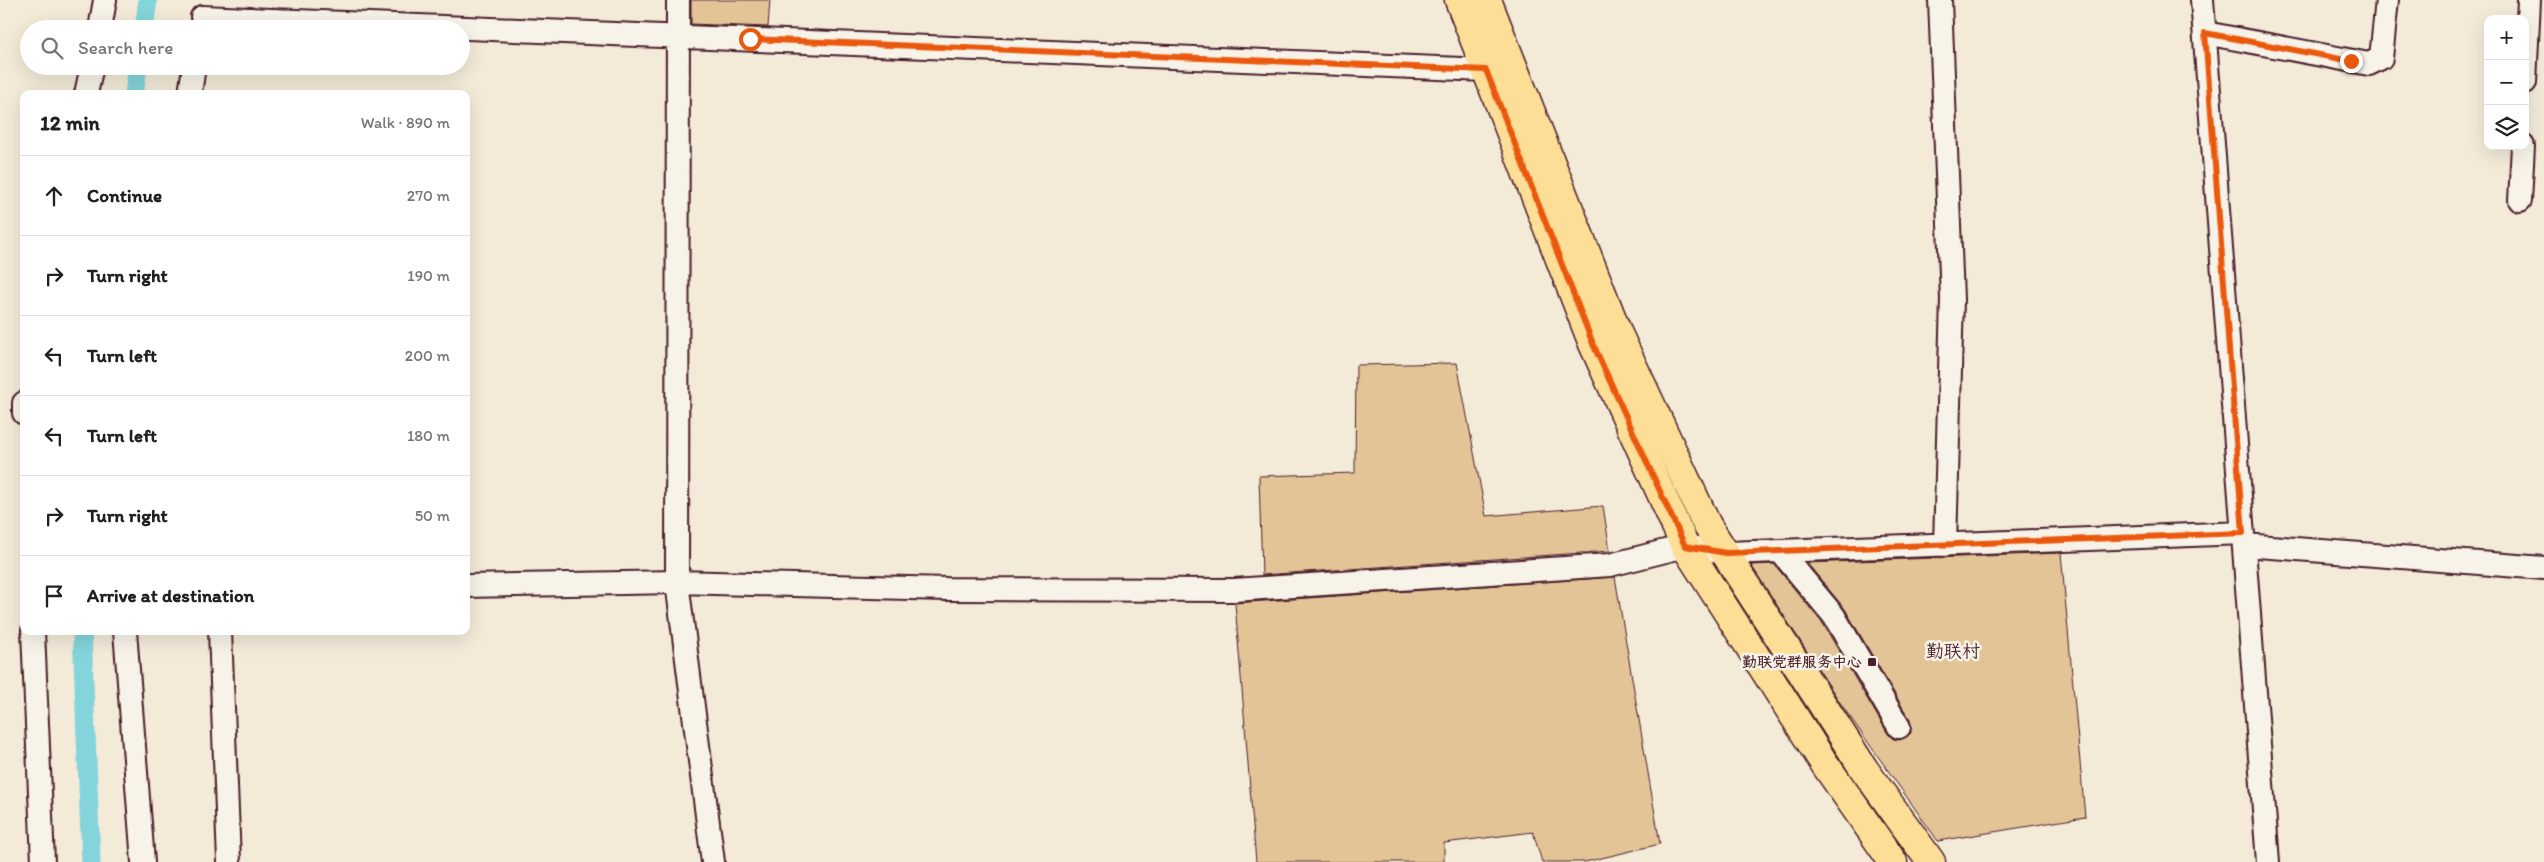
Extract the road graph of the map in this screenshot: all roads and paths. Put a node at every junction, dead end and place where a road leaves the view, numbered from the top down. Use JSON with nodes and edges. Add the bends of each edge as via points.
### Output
{"nodes":[{"id":1,"x":105,"y":0,"type":"edge"},
{"id":2,"x":678,"y":0,"type":"edge"},
{"id":3,"x":1459,"y":0,"type":"edge"},
{"id":4,"x":1487,"y":0,"type":"edge"},
{"id":5,"x":1940,"y":0,"type":"edge"},
{"id":6,"x":2202,"y":0,"type":"edge"},
{"id":7,"x":2388,"y":0,"type":"edge"},
{"id":8,"x":2529,"y":0,"type":"edge"},
{"id":9,"x":202,"y":15,"type":"edge"},
{"id":10,"x":102,"y":20,"type":"edge"},
{"id":11,"x":310,"y":20,"type":"edge"},
{"id":12,"x":470,"y":27,"type":"edge"},
{"id":13,"x":2205,"y":33,"type":"junction"},
{"id":14,"x":678,"y":37,"type":"junction"},
{"id":15,"x":2526,"y":60,"type":"edge"},
{"id":16,"x":1486,"y":70,"type":"junction"},
{"id":17,"x":90,"y":75,"type":"edge"},
{"id":18,"x":193,"y":75,"type":"edge"},
{"id":19,"x":87,"y":90,"type":"edge"},
{"id":20,"x":191,"y":90,"type":"edge"},
{"id":21,"x":2522,"y":150,"type":"edge"},
{"id":22,"x":2520,"y":200,"type":"dead end"},
{"id":23,"x":2244,"y":539,"type":"junction"},
{"id":24,"x":1945,"y":545,"type":"junction"},
{"id":25,"x":1685,"y":546,"type":"junction"},
{"id":26,"x":1780,"y":551,"type":"junction"},
{"id":27,"x":1726,"y":553,"type":"junction"},
{"id":28,"x":2544,"y":568,"type":"edge"},
{"id":29,"x":677,"y":582,"type":"junction"},
{"id":30,"x":470,"y":586,"type":"edge"},
{"id":31,"x":33,"y":635,"type":"edge"},
{"id":32,"x":125,"y":635,"type":"edge"},
{"id":33,"x":220,"y":635,"type":"edge"},
{"id":34,"x":1899,"y":727,"type":"dead end"},
{"id":35,"x":43,"y":862,"type":"edge"},
{"id":36,"x":143,"y":862,"type":"edge"},
{"id":37,"x":229,"y":862,"type":"edge"},
{"id":38,"x":713,"y":862,"type":"edge"},
{"id":39,"x":1893,"y":862,"type":"edge"},
{"id":40,"x":1931,"y":862,"type":"edge"},
{"id":41,"x":2268,"y":862,"type":"edge"}],
"edges":[{"from":1,"to":10,"type":"street"},
{"from":2,"to":14,"type":"street"},
{"from":3,"to":16,"type":"main road"},
{"from":4,"to":27,"type":"main road","via":[[1618,334],[1708,525]]},
{"from":5,"to":24,"type":"street","via":[[1952,299]]},
{"from":6,"to":13,"type":"street"},
{"from":7,"to":13,"type":"street","via":[[2381,58],[2369,64]]},
{"from":8,"to":15,"type":"street"},
{"from":9,"to":11,"type":"street"},
{"from":12,"to":14,"type":"street"},
{"from":13,"to":23,"type":"street"},
{"from":14,"to":16,"type":"street"},
{"from":14,"to":29,"type":"street"},
{"from":16,"to":25,"type":"main road","via":[[1593,344]]},
{"from":17,"to":19,"type":"street"},
{"from":18,"to":20,"type":"street"},
{"from":21,"to":22,"type":"street"},
{"from":23,"to":24,"type":"street"},
{"from":23,"to":28,"type":"street"},
{"from":23,"to":41,"type":"street"},
{"from":24,"to":26,"type":"street"},
{"from":25,"to":27,"type":"street"},
{"from":25,"to":29,"type":"street","via":[[1610,565],[1234,590],[947,589]]},
{"from":25,"to":39,"type":"main road","via":[[1824,763]]},
{"from":26,"to":27,"type":"street"},
{"from":26,"to":34,"type":"street","via":[[1834,616]]},
{"from":27,"to":40,"type":"main road","via":[[1864,770]]},
{"from":29,"to":30,"type":"street"},
{"from":29,"to":38,"type":"street"},
{"from":31,"to":35,"type":"street"},
{"from":32,"to":36,"type":"street"},
{"from":33,"to":37,"type":"street"}]}
